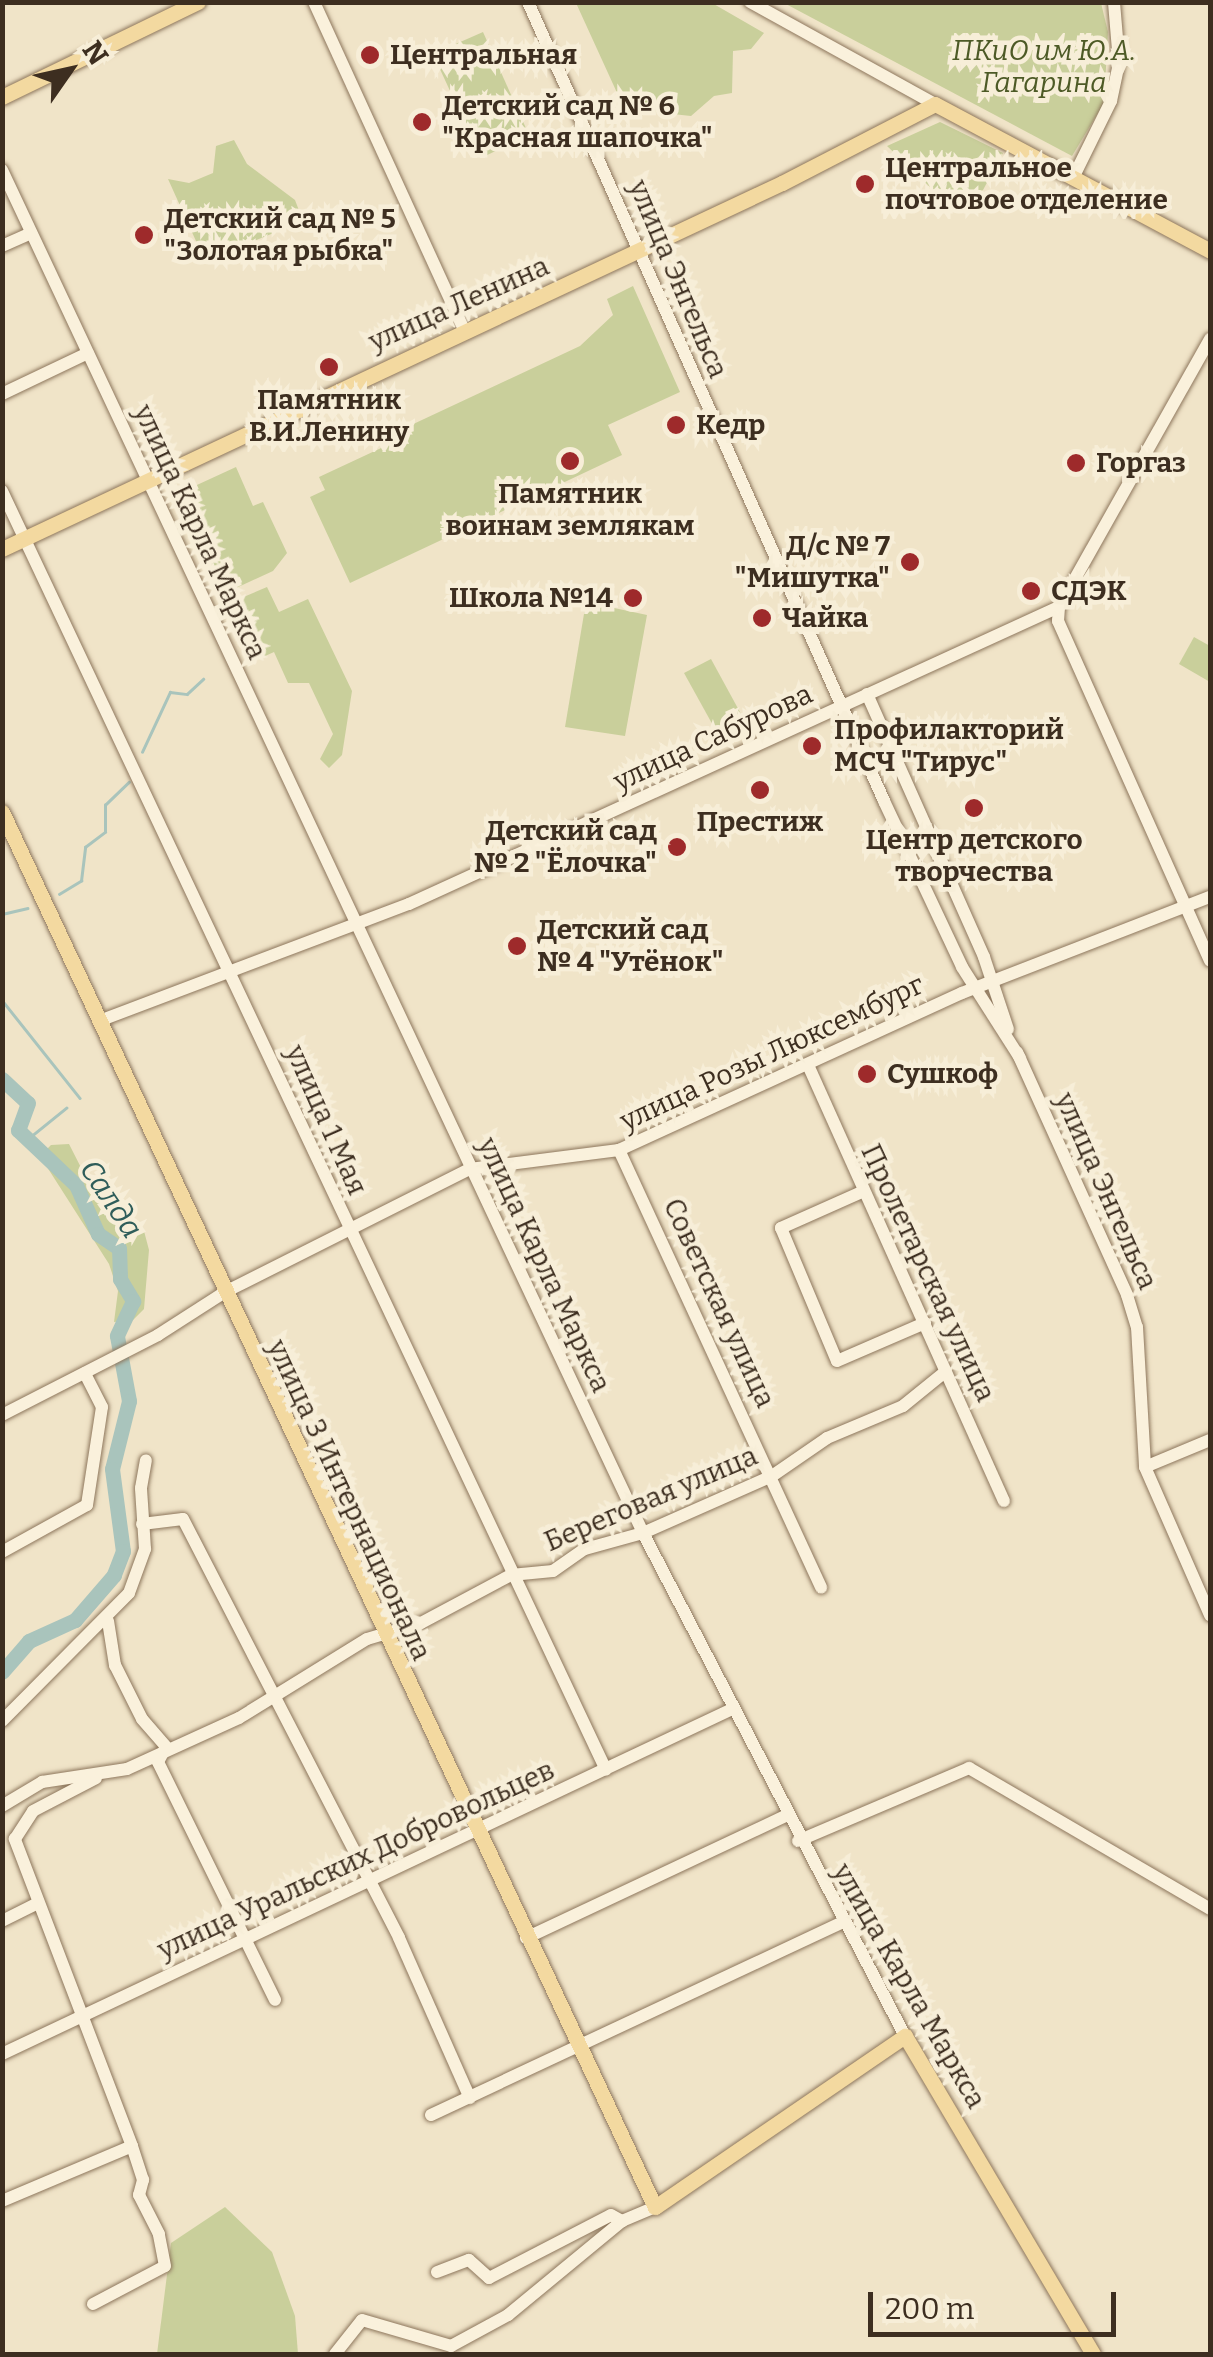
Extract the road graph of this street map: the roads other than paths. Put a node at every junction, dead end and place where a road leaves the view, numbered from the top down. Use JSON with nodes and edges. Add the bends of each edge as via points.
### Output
{"nodes":[{"id":1,"x":198,"y":2,"type":"edge"},
{"id":2,"x":314,"y":2,"type":"edge"},
{"id":3,"x":528,"y":2,"type":"edge"},
{"id":4,"x":750,"y":2,"type":"edge"},
{"id":5,"x":1114,"y":2,"type":"edge"},
{"id":6,"x":2,"y":97,"type":"edge"},
{"id":7,"x":935,"y":104,"type":"junction"},
{"id":8,"x":2,"y":170,"type":"edge"},
{"id":9,"x":1074,"y":176,"type":"junction"},
{"id":10,"x":31,"y":234,"type":"junction"},
{"id":11,"x":2,"y":246,"type":"edge"},
{"id":12,"x":634,"y":250,"type":"junction"},
{"id":13,"x":1210,"y":251,"type":"edge"},
{"id":14,"x":462,"y":328,"type":"junction"},
{"id":15,"x":1210,"y":340,"type":"edge"},
{"id":16,"x":88,"y":354,"type":"junction"},
{"id":17,"x":2,"y":394,"type":"edge"},
{"id":18,"x":147,"y":480,"type":"junction"},
{"id":19,"x":2,"y":491,"type":"edge"},
{"id":20,"x":26,"y":538,"type":"junction"},
{"id":21,"x":2,"y":549,"type":"edge"},
{"id":22,"x":1059,"y":607,"type":"junction"},
{"id":23,"x":867,"y":694,"type":"junction"},
{"id":24,"x":846,"y":704,"type":"junction"},
{"id":25,"x":2,"y":812,"type":"edge"},
{"id":26,"x":1210,"y":898,"type":"edge"},
{"id":27,"x":1187,"y":908,"type":"junction"},
{"id":28,"x":360,"y":924,"type":"junction"},
{"id":29,"x":1210,"y":960,"type":"edge"},
{"id":30,"x":232,"y":972,"type":"junction"},
{"id":31,"x":994,"y":981,"type":"junction"},
{"id":32,"x":974,"y":988,"type":"junction"},
{"id":33,"x":100,"y":1022,"type":"junction"},
{"id":34,"x":1020,"y":1058,"type":"junction"},
{"id":35,"x":808,"y":1066,"type":"junction"},
{"id":36,"x":619,"y":1150,"type":"junction"},
{"id":37,"x":470,"y":1170,"type":"junction"},
{"id":38,"x":864,"y":1190,"type":"junction"},
{"id":39,"x":349,"y":1229,"type":"junction"},
{"id":40,"x":225,"y":1292,"type":"junction"},
{"id":41,"x":925,"y":1323,"type":"junction"},
{"id":42,"x":946,"y":1371,"type":"junction"},
{"id":43,"x":85,"y":1372,"type":"junction"},
{"id":44,"x":2,"y":1415,"type":"edge"},
{"id":45,"x":1210,"y":1440,"type":"edge"},
{"id":46,"x":146,"y":1460,"type":"dead end"},
{"id":47,"x":1144,"y":1467,"type":"junction"},
{"id":48,"x":772,"y":1476,"type":"junction"},
{"id":49,"x":1004,"y":1500,"type":"dead end"},
{"id":50,"x":142,"y":1524,"type":"junction"},
{"id":51,"x":643,"y":1533,"type":"junction"},
{"id":52,"x":2,"y":1552,"type":"edge"},
{"id":53,"x":510,"y":1575,"type":"junction"},
{"id":54,"x":821,"y":1588,"type":"dead end"},
{"id":55,"x":1210,"y":1615,"type":"edge"},
{"id":56,"x":108,"y":1621,"type":"junction"},
{"id":57,"x":385,"y":1637,"type":"junction"},
{"id":58,"x":277,"y":1695,"type":"junction"},
{"id":59,"x":730,"y":1710,"type":"junction"},
{"id":60,"x":2,"y":1721,"type":"edge"},
{"id":61,"x":166,"y":1747,"type":"junction"},
{"id":62,"x":606,"y":1770,"type":"junction"},
{"id":63,"x":97,"y":1778,"type":"junction"},
{"id":64,"x":2,"y":1806,"type":"edge"},
{"id":65,"x":786,"y":1816,"type":"junction"},
{"id":66,"x":478,"y":1832,"type":"junction"},
{"id":67,"x":798,"y":1841,"type":"junction"},
{"id":68,"x":369,"y":1885,"type":"junction"},
{"id":69,"x":38,"y":1902,"type":"junction"},
{"id":70,"x":1210,"y":1910,"type":"edge"},
{"id":71,"x":2,"y":1920,"type":"edge"},
{"id":72,"x":843,"y":1922,"type":"junction"},
{"id":73,"x":526,"y":1938,"type":"junction"},
{"id":74,"x":245,"y":1940,"type":"junction"},
{"id":75,"x":275,"y":2000,"type":"dead end"},
{"id":76,"x":86,"y":2014,"type":"junction"},
{"id":77,"x":905,"y":2036,"type":"junction"},
{"id":78,"x":576,"y":2048,"type":"junction"},
{"id":79,"x":2,"y":2054,"type":"edge"},
{"id":80,"x":470,"y":2098,"type":"junction"},
{"id":81,"x":430,"y":2115,"type":"dead end"},
{"id":82,"x":132,"y":2146,"type":"junction"},
{"id":83,"x":2,"y":2201,"type":"edge"},
{"id":84,"x":655,"y":2206,"type":"junction"},
{"id":85,"x":622,"y":2220,"type":"junction"},
{"id":86,"x":437,"y":2272,"type":"dead end"},
{"id":87,"x":93,"y":2304,"type":"dead end"},
{"id":88,"x":336,"y":2354,"type":"edge"},
{"id":89,"x":1093,"y":2354,"type":"edge"}],
"edges":[{"from":1,"to":6,"type":"main road"},
{"from":2,"to":14,"type":"street"},
{"from":3,"to":12,"type":"street","name":"улица Энгельса"},
{"from":4,"to":7,"type":"street"},
{"from":5,"to":9,"type":"street","via":[[1119,62],[1111,101]]},
{"from":7,"to":9,"type":"main road"},
{"from":7,"to":12,"type":"main road","name":"улица Ленина"},
{"from":8,"to":10,"type":"street","name":"улица Карла Маркса"},
{"from":9,"to":13,"type":"main road"},
{"from":10,"to":11,"type":"street"},
{"from":10,"to":16,"type":"street","name":"улица Карла Маркса"},
{"from":12,"to":14,"type":"main road","name":"улица Ленина"},
{"from":12,"to":24,"type":"street","name":"улица Энгельса"},
{"from":14,"to":18,"type":"main road","name":"улица Ленина"},
{"from":15,"to":22,"type":"street"},
{"from":16,"to":17,"type":"street"},
{"from":16,"to":18,"type":"street","name":"улица Карла Маркса"},
{"from":18,"to":20,"type":"main road","name":"улица Ленина"},
{"from":18,"to":28,"type":"street","name":"улица Карла Маркса"},
{"from":19,"to":20,"type":"street","name":"улица 1 Мая"},
{"from":20,"to":21,"type":"main road","name":"улица Ленина"},
{"from":20,"to":30,"type":"street","name":"улица 1 Мая"},
{"from":22,"to":23,"type":"street","name":"улица Сабурова"},
{"from":22,"to":27,"type":"street","via":[[1058,620]]},
{"from":23,"to":24,"type":"street","name":"улица Сабурова"},
{"from":23,"to":31,"type":"street","name":"улица Энгельса"},
{"from":24,"to":28,"type":"street","name":"улица Сабурова"},
{"from":24,"to":32,"type":"street","name":"улица Энгельса"},
{"from":25,"to":33,"type":"main road","name":"улица 3 Интернационала"},
{"from":26,"to":27,"type":"street","name":"улица Розы Люксембург"},
{"from":27,"to":29,"type":"street"},
{"from":27,"to":31,"type":"street","name":"улица Розы Люксембург"},
{"from":28,"to":30,"type":"street","name":"улица Сабурова"},
{"from":28,"to":37,"type":"street","name":"улица Карла Маркса"},
{"from":30,"to":33,"type":"street","name":"улица Сабурова"},
{"from":30,"to":39,"type":"street","name":"улица 1 Мая"},
{"from":31,"to":32,"type":"street","name":"улица Розы Люксембург"},
{"from":31,"to":34,"type":"street","name":"улица Энгельса"},
{"from":32,"to":34,"type":"street","name":"улица Энгельса"},
{"from":32,"to":35,"type":"street","name":"улица Розы Люксембург"},
{"from":33,"to":40,"type":"main road","name":"улица 3 Интернационала"},
{"from":34,"to":47,"type":"street","name":"улица Энгельса","via":[[1128,1295],[1137,1327]]},
{"from":35,"to":36,"type":"street","name":"улица Розы Люксембург"},
{"from":35,"to":38,"type":"street","name":"Пролетарская улица"},
{"from":36,"to":37,"type":"street","name":"улица Розы Люксембург"},
{"from":36,"to":48,"type":"street","name":"Советская улица"},
{"from":37,"to":39,"type":"street","name":"улица Розы Люксембург"},
{"from":37,"to":51,"type":"street","name":"улица Карла Маркса"},
{"from":38,"to":41,"type":"street","name":"Пролетарская улица"},
{"from":38,"to":41,"type":"street","via":[[781,1228],[837,1361]]},
{"from":39,"to":40,"type":"street","name":"улица Розы Люксембург"},
{"from":39,"to":53,"type":"street","name":"улица 1 Мая"},
{"from":40,"to":43,"type":"street","name":"улица Розы Люксембург"},
{"from":40,"to":57,"type":"main road","name":"улица 3 Интернационала"},
{"from":41,"to":42,"type":"street","name":"Пролетарская улица"},
{"from":42,"to":48,"type":"street","name":"Береговая улица","via":[[903,1406],[828,1438]]},
{"from":42,"to":49,"type":"street","name":"Пролетарская улица"},
{"from":43,"to":44,"type":"street","name":"улица Розы Люксембург"},
{"from":43,"to":52,"type":"street","via":[[102,1406],[86,1504]]},
{"from":45,"to":47,"type":"street"},
{"from":46,"to":50,"type":"street"},
{"from":47,"to":55,"type":"street","name":"улица Энгельса"},
{"from":48,"to":51,"type":"street","name":"Береговая улица"},
{"from":48,"to":54,"type":"street","name":"Советская улица"},
{"from":50,"to":56,"type":"street","via":[[146,1549]]},
{"from":50,"to":58,"type":"street","via":[[183,1519]]},
{"from":51,"to":53,"type":"street","name":"Береговая улица","via":[[585,1549],[552,1571]]},
{"from":51,"to":59,"type":"street","name":"улица Карла Маркса"},
{"from":53,"to":57,"type":"street","name":"Береговая улица"},
{"from":53,"to":62,"type":"street","name":"улица 1 Мая"},
{"from":56,"to":60,"type":"street"},
{"from":56,"to":61,"type":"street","via":[[116,1665],[142,1719]]},
{"from":57,"to":58,"type":"street","name":"Береговая улица","via":[[368,1640]]},
{"from":57,"to":66,"type":"main road","name":"улица 3 Интернационала"},
{"from":58,"to":61,"type":"street","name":"Береговая улица"},
{"from":58,"to":68,"type":"street"},
{"from":59,"to":62,"type":"street","name":"улица Уральских Добровольцев"},
{"from":59,"to":65,"type":"street","name":"улица Карла Маркса"},
{"from":61,"to":63,"type":"street","name":"Береговая улица"},
{"from":61,"to":74,"type":"street","via":[[158,1762]]},
{"from":62,"to":66,"type":"street","name":"улица Уральских Добровольцев"},
{"from":63,"to":64,"type":"street","name":"Береговая улица","via":[[42,1782]]},
{"from":63,"to":69,"type":"street","name":"Береговая улица","via":[[33,1811],[18,1826],[15,1839]]},
{"from":65,"to":67,"type":"street","name":"улица Карла Маркса"},
{"from":65,"to":73,"type":"street"},
{"from":66,"to":68,"type":"street","name":"улица Уральских Добровольцев"},
{"from":66,"to":73,"type":"main road","name":"улица 3 Интернационала"},
{"from":67,"to":70,"type":"street","via":[[969,1768]]},
{"from":67,"to":72,"type":"street","name":"улица Карла Маркса"},
{"from":68,"to":74,"type":"street","name":"улица Уральских Добровольцев"},
{"from":68,"to":80,"type":"street"},
{"from":69,"to":71,"type":"street"},
{"from":69,"to":76,"type":"street"},
{"from":72,"to":77,"type":"street","name":"улица Карла Маркса"},
{"from":72,"to":78,"type":"street"},
{"from":73,"to":78,"type":"main road","name":"улица 3 Интернационала"},
{"from":74,"to":75,"type":"street"},
{"from":74,"to":76,"type":"street","name":"улица Уральских Добровольцев"},
{"from":76,"to":79,"type":"street","name":"улица Уральских Добровольцев"},
{"from":76,"to":82,"type":"street","via":[[94,2054]]},
{"from":77,"to":84,"type":"main road"},
{"from":77,"to":89,"type":"main road","name":"улица Карла Маркса"},
{"from":78,"to":80,"type":"street"},
{"from":78,"to":84,"type":"main road","name":"улица 3 Интернационала"},
{"from":80,"to":81,"type":"street"},
{"from":82,"to":83,"type":"street"},
{"from":82,"to":87,"type":"street","via":[[143,2180],[139,2195],[159,2234],[165,2266]]},
{"from":84,"to":85,"type":"street"},
{"from":85,"to":86,"type":"street","via":[[610,2215],[489,2278],[469,2260]]},
{"from":85,"to":88,"type":"street","via":[[508,2315],[451,2346],[362,2320]]}]}
